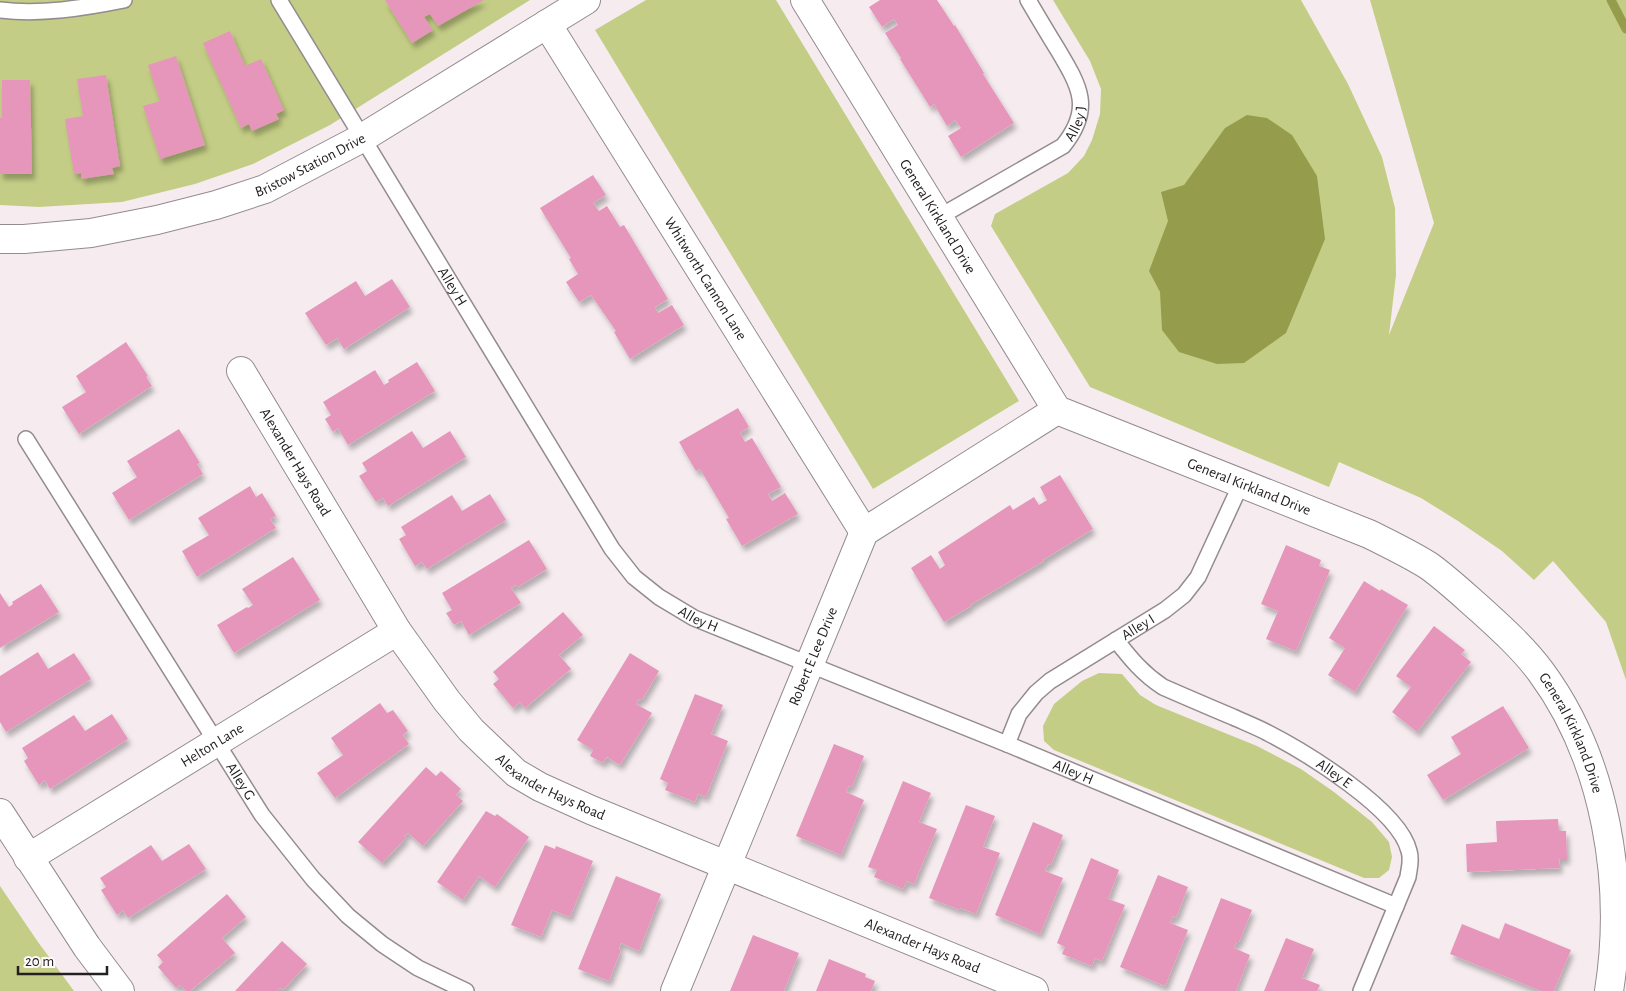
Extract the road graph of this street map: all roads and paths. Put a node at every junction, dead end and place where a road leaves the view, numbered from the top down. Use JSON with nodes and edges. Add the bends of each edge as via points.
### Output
{"nodes":[{"id":1,"x":124,"y":0,"type":"edge"},
{"id":2,"x":279,"y":0,"type":"edge"},
{"id":3,"x":586,"y":0,"type":"edge"},
{"id":4,"x":805,"y":0,"type":"edge"},
{"id":5,"x":1028,"y":0,"type":"edge"},
{"id":6,"x":0,"y":10,"type":"edge"},
{"id":7,"x":547,"y":24,"type":"junction"},
{"id":8,"x":362,"y":138,"type":"junction"},
{"id":9,"x":938,"y":217,"type":"junction"},
{"id":10,"x":0,"y":239,"type":"edge"},
{"id":11,"x":241,"y":371,"type":"dead end"},
{"id":12,"x":1057,"y":410,"type":"junction"},
{"id":13,"x":26,"y":439,"type":"dead end"},
{"id":14,"x":1241,"y":484,"type":"junction"},
{"id":15,"x":864,"y":532,"type":"junction"},
{"id":16,"x":397,"y":631,"type":"junction"},
{"id":17,"x":1116,"y":640,"type":"junction"},
{"id":18,"x":810,"y":664,"type":"junction"},
{"id":19,"x":217,"y":744,"type":"junction"},
{"id":20,"x":1007,"y":744,"type":"junction"},
{"id":21,"x":0,"y":813,"type":"edge"},
{"id":22,"x":28,"y":858,"type":"junction"},
{"id":23,"x":726,"y":865,"type":"junction"},
{"id":24,"x":1396,"y":906,"type":"junction"},
{"id":25,"x":120,"y":991,"type":"edge"},
{"id":26,"x":466,"y":991,"type":"edge"},
{"id":27,"x":675,"y":991,"type":"edge"},
{"id":28,"x":1034,"y":991,"type":"edge"},
{"id":29,"x":1361,"y":991,"type":"edge"},
{"id":30,"x":1609,"y":991,"type":"edge"}],
"edges":[{"from":1,"to":6,"type":"lane","via":[[84,8]]},
{"from":2,"to":8,"type":"lane","name":"Alley H"},
{"from":3,"to":7,"type":"street","name":"Bristow Station Drive"},
{"from":4,"to":9,"type":"street","name":"General Kirkland Drive"},
{"from":5,"to":9,"type":"lane","name":"Alley J","via":[[1077,84],[1081,101],[1074,132],[1063,146]]},
{"from":7,"to":8,"type":"street","name":"Bristow Station Drive"},
{"from":7,"to":15,"type":"street","name":"Whitworth Cannon Lane"},
{"from":8,"to":10,"type":"street","name":"Bristow Station Drive","via":[[265,189],[216,205],[90,233]]},
{"from":8,"to":18,"type":"lane","name":"Alley H","via":[[612,549],[634,577],[694,618]]},
{"from":9,"to":12,"type":"street","name":"General Kirkland Drive"},
{"from":11,"to":16,"type":"street","name":"Alexander Hays Road"},
{"from":12,"to":14,"type":"street","name":"General Kirkland Drive"},
{"from":12,"to":15,"type":"street"},
{"from":13,"to":19,"type":"lane","name":"Alley G"},
{"from":14,"to":17,"type":"lane","name":"Alley I","via":[[1198,577],[1184,595]]},
{"from":14,"to":30,"type":"street","name":"General Kirkland Drive","via":[[1369,534],[1429,566],[1514,641],[1540,671],[1579,735],[1593,769],[1612,840],[1618,882],[1618,946]]},
{"from":15,"to":18,"type":"street","name":"Robert E Lee Drive"},
{"from":16,"to":19,"type":"street","name":"Helton Lane"},
{"from":16,"to":23,"type":"street","name":"Alexander Hays Road","via":[[465,723],[516,773],[591,810]]},
{"from":17,"to":20,"type":"lane","name":"Alley I","via":[[1050,681],[1036,694],[1019,714]]},
{"from":17,"to":24,"type":"lane","name":"Alley E","via":[[1137,667],[1162,687],[1267,732],[1318,762],[1383,812],[1403,838],[1411,861]]},
{"from":18,"to":20,"type":"lane","name":"Alley H"},
{"from":18,"to":23,"type":"street","name":"Robert E Lee Drive"},
{"from":19,"to":22,"type":"street","name":"Helton Lane"},
{"from":19,"to":26,"type":"lane","name":"Alley G","via":[[262,815],[313,879],[348,916],[418,968]]},
{"from":20,"to":24,"type":"lane","name":"Alley H"},
{"from":21,"to":22,"type":"street"},
{"from":22,"to":25,"type":"street"},
{"from":23,"to":27,"type":"street","name":"Robert E Lee Drive"},
{"from":23,"to":28,"type":"street","name":"Alexander Hays Road"},
{"from":24,"to":29,"type":"lane","name":"Alley E"}]}
